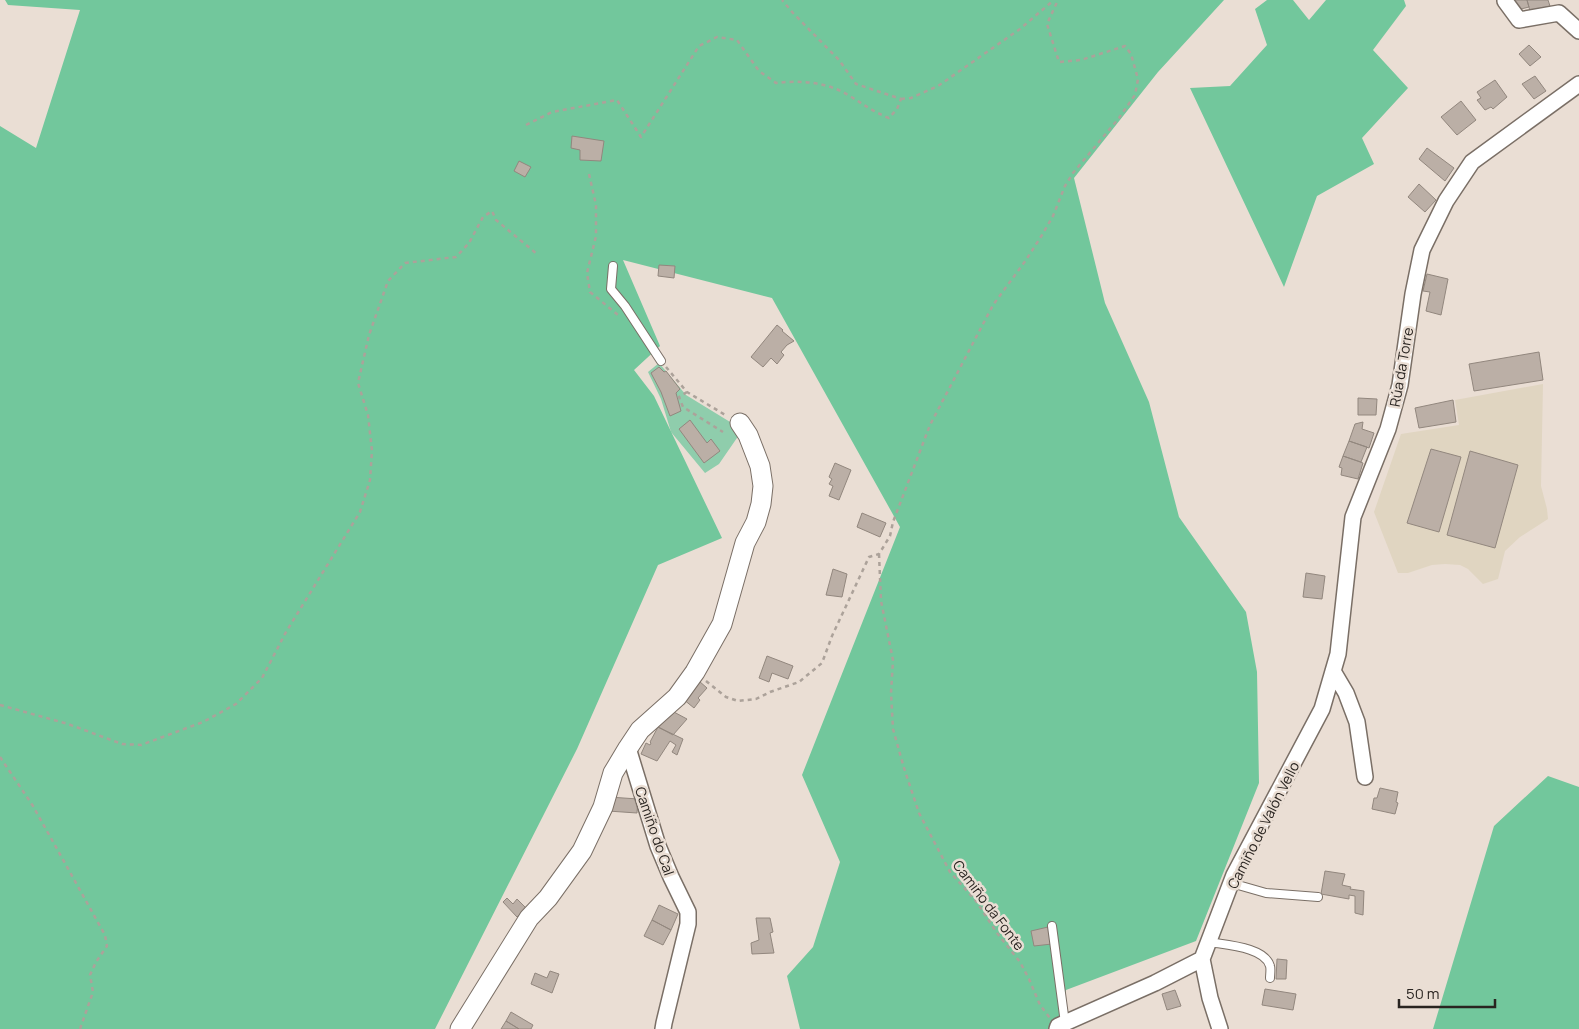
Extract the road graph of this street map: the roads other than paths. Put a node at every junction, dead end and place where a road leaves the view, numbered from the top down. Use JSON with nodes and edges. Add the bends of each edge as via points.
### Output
{"nodes":[{"id":1,"x":1505,"y":1,"type":"edge"},
{"id":2,"x":1579,"y":31,"type":"edge"},
{"id":3,"x":1579,"y":84,"type":"edge"},
{"id":4,"x":613,"y":266,"type":"dead end"},
{"id":5,"x":661,"y":361,"type":"dead end"},
{"id":6,"x":740,"y":423,"type":"road end"},
{"id":7,"x":1333,"y":671,"type":"junction"},
{"id":8,"x":1322,"y":709,"type":"joint"},
{"id":9,"x":628,"y":748,"type":"junction"},
{"id":10,"x":1365,"y":777,"type":"dead end"},
{"id":11,"x":1231,"y":883,"type":"junction"},
{"id":12,"x":1318,"y":897,"type":"dead end"},
{"id":13,"x":1052,"y":926,"type":"dead end"},
{"id":14,"x":1209,"y":942,"type":"junction"},
{"id":15,"x":1202,"y":959,"type":"junction"},
{"id":16,"x":1270,"y":978,"type":"dead end"},
{"id":17,"x":1060,"y":1026,"type":"edge"},
{"id":18,"x":460,"y":1029,"type":"edge"},
{"id":19,"x":663,"y":1029,"type":"edge"},
{"id":20,"x":1220,"y":1029,"type":"edge"}],
"edges":[{"from":1,"to":2,"type":"street","via":[[1519,20],[1559,13]]},
{"from":3,"to":7,"type":"street","name":"Rúa da Torre","via":[[1472,162],[1446,201],[1422,250],[1400,384],[1388,429],[1353,517],[1338,654]]},
{"from":4,"to":5,"type":"lane","via":[[611,289]]},
{"from":6,"to":9,"type":"street","via":[[760,466],[763,486],[756,522],[745,543],[722,624],[696,672],[677,697],[640,730]]},
{"from":7,"to":8,"type":"street","name":"Rúa da Torre"},
{"from":7,"to":10,"type":"street","via":[[1346,692],[1357,722]]},
{"from":8,"to":11,"type":"street","name":"Camiño de Valón Vello"},
{"from":9,"to":18,"type":"street","via":[[613,773],[603,807],[582,851],[529,918]]},
{"from":9,"to":19,"type":"street","name":"Camiño do Cal","via":[[658,846],[688,912],[688,924]]},
{"from":11,"to":12,"type":"lane","via":[[1266,893]]},
{"from":11,"to":14,"type":"street","name":"Camiño de Valón Vello"},
{"from":13,"to":17,"type":"lane"},
{"from":14,"to":15,"type":"street","name":"Camiño de Valón Vello"},
{"from":14,"to":16,"type":"lane","via":[[1262,954],[1270,966]]},
{"from":15,"to":17,"type":"street"},
{"from":15,"to":20,"type":"street"}]}
